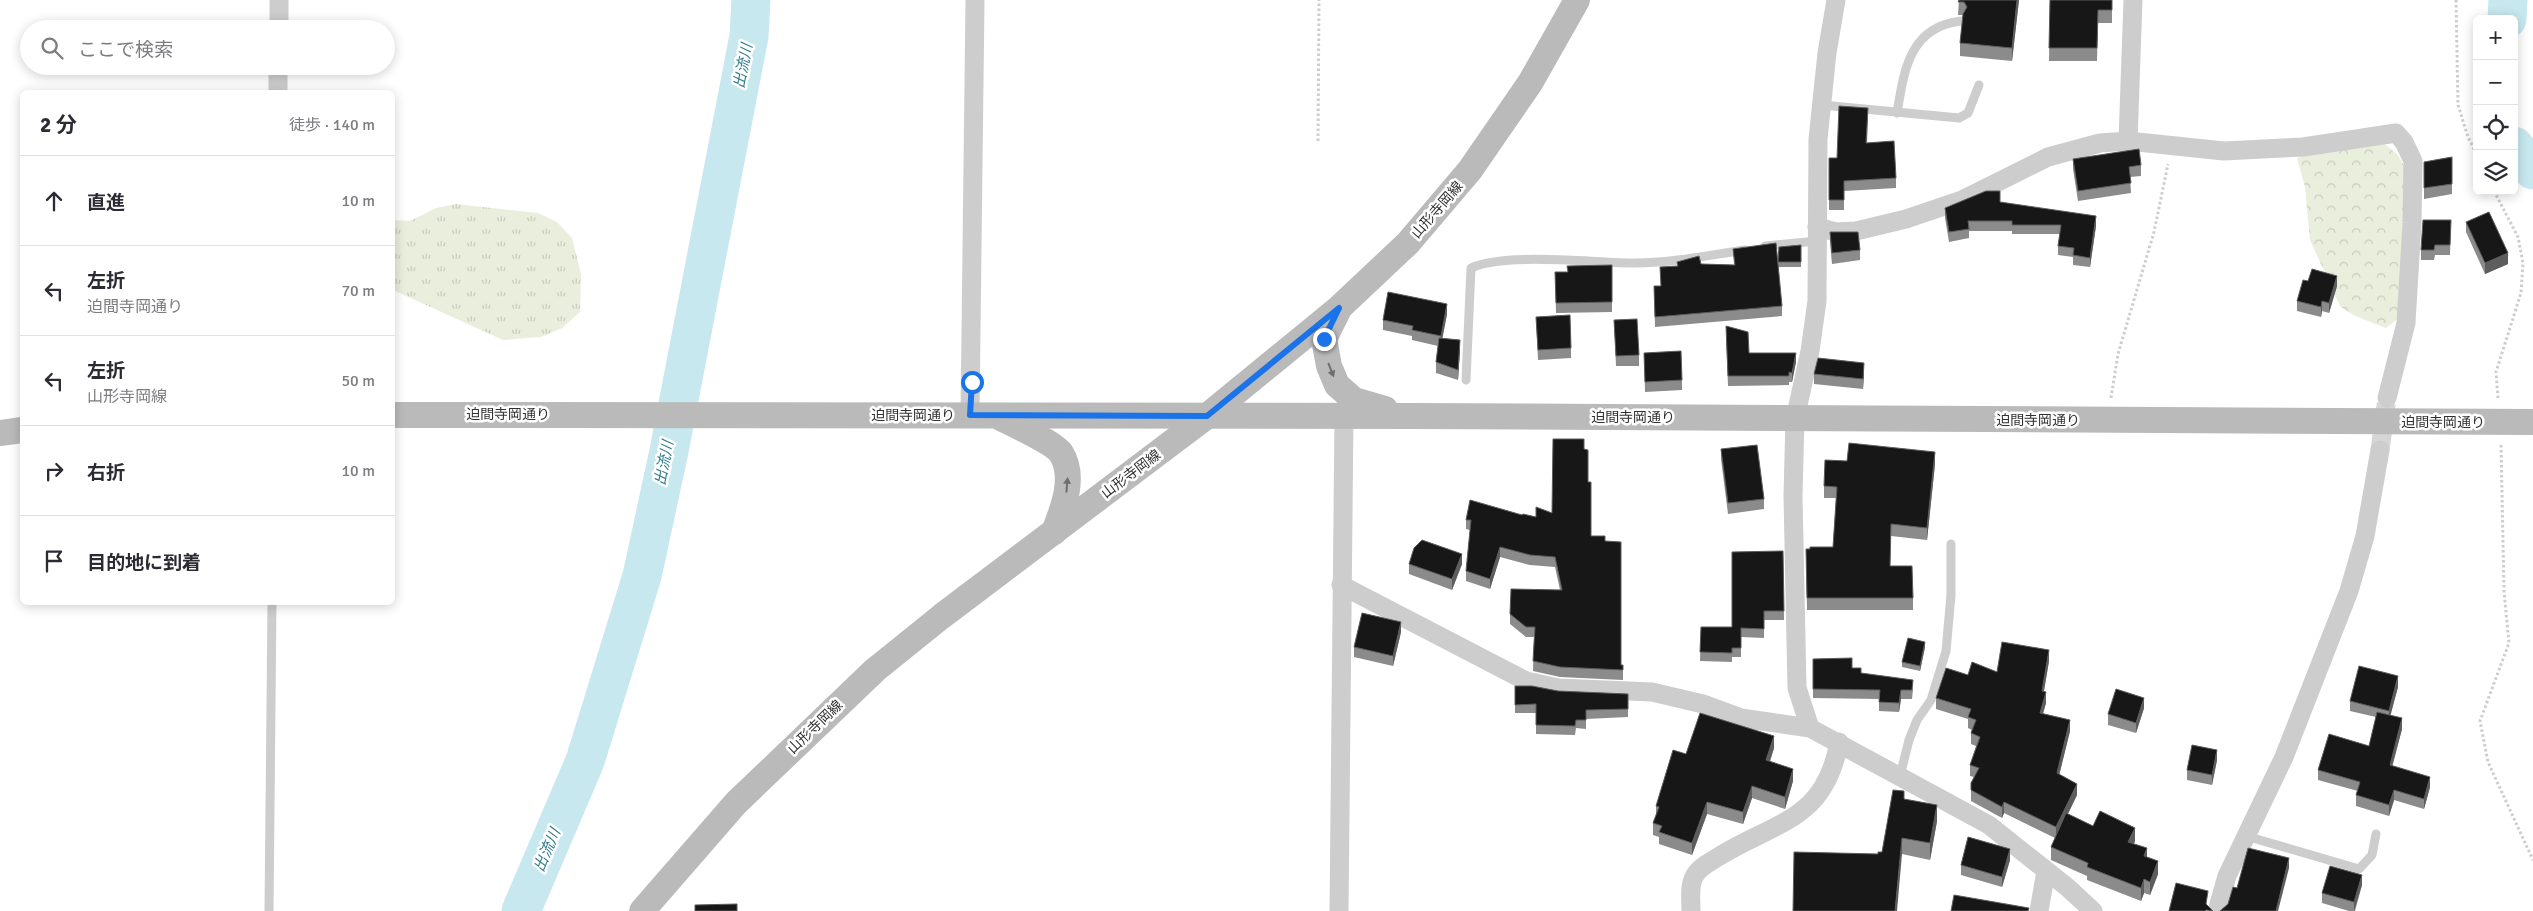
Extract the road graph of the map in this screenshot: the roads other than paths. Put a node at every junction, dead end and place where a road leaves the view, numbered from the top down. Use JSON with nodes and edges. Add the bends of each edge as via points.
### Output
{"nodes":[{"id":1,"x":279,"y":0,"type":"edge"},
{"id":2,"x":976,"y":0,"type":"edge"},
{"id":3,"x":1577,"y":0,"type":"edge"},
{"id":4,"x":1836,"y":0,"type":"edge"},
{"id":5,"x":2133,"y":0,"type":"edge"},
{"id":6,"x":278,"y":20,"type":"edge"},
{"id":7,"x":1961,"y":22,"type":"edge"},
{"id":8,"x":278,"y":75,"type":"edge"},
{"id":9,"x":1979,"y":85,"type":"dead end"},
{"id":10,"x":278,"y":90,"type":"edge"},
{"id":11,"x":1822,"y":105,"type":"junction"},
{"id":12,"x":1897,"y":113,"type":"junction"},
{"id":13,"x":2128,"y":141,"type":"junction"},
{"id":14,"x":1817,"y":234,"type":"junction"},
{"id":15,"x":1339,"y":308,"type":"junction"},
{"id":16,"x":1466,"y":380,"type":"dead end"},
{"id":17,"x":2387,"y":398,"type":"tunnel mouth"},
{"id":18,"x":395,"y":415,"type":"edge"},
{"id":19,"x":983,"y":415,"type":"junction"},
{"id":20,"x":1207,"y":416,"type":"junction"},
{"id":21,"x":1344,"y":416,"type":"junction"},
{"id":22,"x":1412,"y":416,"type":"junction"},
{"id":23,"x":1795,"y":419,"type":"junction"},
{"id":24,"x":2514,"y":422,"type":"edge"},
{"id":25,"x":20,"y":430,"type":"edge"},
{"id":26,"x":0,"y":433,"type":"edge"},
{"id":27,"x":2380,"y":450,"type":"tunnel mouth"},
{"id":28,"x":1054,"y":532,"type":"junction"},
{"id":29,"x":1951,"y":544,"type":"dead end"},
{"id":30,"x":1342,"y":585,"type":"junction"},
{"id":31,"x":272,"y":605,"type":"edge"},
{"id":32,"x":1810,"y":728,"type":"junction"},
{"id":33,"x":1839,"y":742,"type":"junction"},
{"id":34,"x":1900,"y":776,"type":"junction"},
{"id":35,"x":2376,"y":834,"type":"dead end"},
{"id":36,"x":2246,"y":836,"type":"junction"},
{"id":37,"x":2046,"y":871,"type":"junction"},
{"id":38,"x":269,"y":911,"type":"edge"},
{"id":39,"x":642,"y":911,"type":"edge"},
{"id":40,"x":1339,"y":911,"type":"edge"},
{"id":41,"x":1691,"y":911,"type":"edge"},
{"id":42,"x":2039,"y":911,"type":"edge"},
{"id":43,"x":2093,"y":911,"type":"edge"},
{"id":44,"x":2218,"y":911,"type":"edge"}],
"edges":[{"from":1,"to":6,"type":"street"},
{"from":2,"to":19,"type":"street"},
{"from":3,"to":15,"type":"street","name":"山形寺岡線","via":[[1530,83],[1470,170],[1408,243]]},
{"from":4,"to":11,"type":"street"},
{"from":5,"to":13,"type":"street"},
{"from":7,"to":12,"type":"lane","via":[[1951,22],[1929,32],[1911,51],[1903,74]]},
{"from":8,"to":10,"type":"street"},
{"from":9,"to":12,"type":"lane","via":[[1968,113],[1959,118]]},
{"from":11,"to":12,"type":"lane"},
{"from":11,"to":14,"type":"street","via":[[1818,139]]},
{"from":13,"to":14,"type":"street","via":[[2100,143],[2048,158],[1962,200],[1906,219],[1856,231]]},
{"from":13,"to":17,"type":"street","via":[[2224,152],[2303,147],[2396,133],[2413,161],[2412,223],[2406,323]]},
{"from":14,"to":16,"type":"lane","via":[[1686,259],[1637,263],[1516,260],[1482,263],[1471,268]]},
{"from":14,"to":23,"type":"street","via":[[1817,301]]},
{"from":15,"to":20,"type":"street","name":"山形寺岡線"},
{"from":15,"to":22,"type":"street","one_way":true,"via":[[1324,339],[1328,366],[1337,385],[1354,400]]},
{"from":18,"to":19,"type":"street","name":"迫間寺岡通り"},
{"from":19,"to":20,"type":"street","name":"迫間寺岡通り"},
{"from":28,"to":19,"type":"street","one_way":true,"via":[[1065,505],[1068,474],[1060,452],[1031,433]]},
{"from":20,"to":21,"type":"street","name":"迫間寺岡通り"},
{"from":20,"to":28,"type":"street","name":"山形寺岡線"},
{"from":21,"to":22,"type":"street","name":"迫間寺岡通り"},
{"from":21,"to":30,"type":"street"},
{"from":22,"to":23,"type":"street","name":"迫間寺岡通り"},
{"from":23,"to":24,"type":"street","name":"迫間寺岡通り"},
{"from":23,"to":32,"type":"street","via":[[1793,496],[1797,688]]},
{"from":25,"to":26,"type":"street"},
{"from":27,"to":36,"type":"street","via":[[2365,536],[2349,591],[2288,748]]},
{"from":28,"to":39,"type":"street","name":"山形寺岡線","via":[[875,670],[736,803]]},
{"from":29,"to":34,"type":"lane","via":[[1946,651],[1931,700],[1917,720],[1909,740]]},
{"from":30,"to":32,"type":"street","via":[[1526,681],[1559,688],[1652,692],[1703,704],[1742,718]]},
{"from":30,"to":40,"type":"street"},
{"from":31,"to":38,"type":"lane"},
{"from":32,"to":33,"type":"street"},
{"from":33,"to":34,"type":"street"},
{"from":33,"to":41,"type":"street","via":[[1836,762],[1811,804],[1792,819],[1722,854],[1694,877]]},
{"from":34,"to":37,"type":"street","via":[[1989,826]]},
{"from":35,"to":36,"type":"lane","via":[[2372,855],[2359,869]]},
{"from":36,"to":44,"type":"street","via":[[2227,876]]},
{"from":37,"to":42,"type":"street"},
{"from":37,"to":43,"type":"street"}]}
